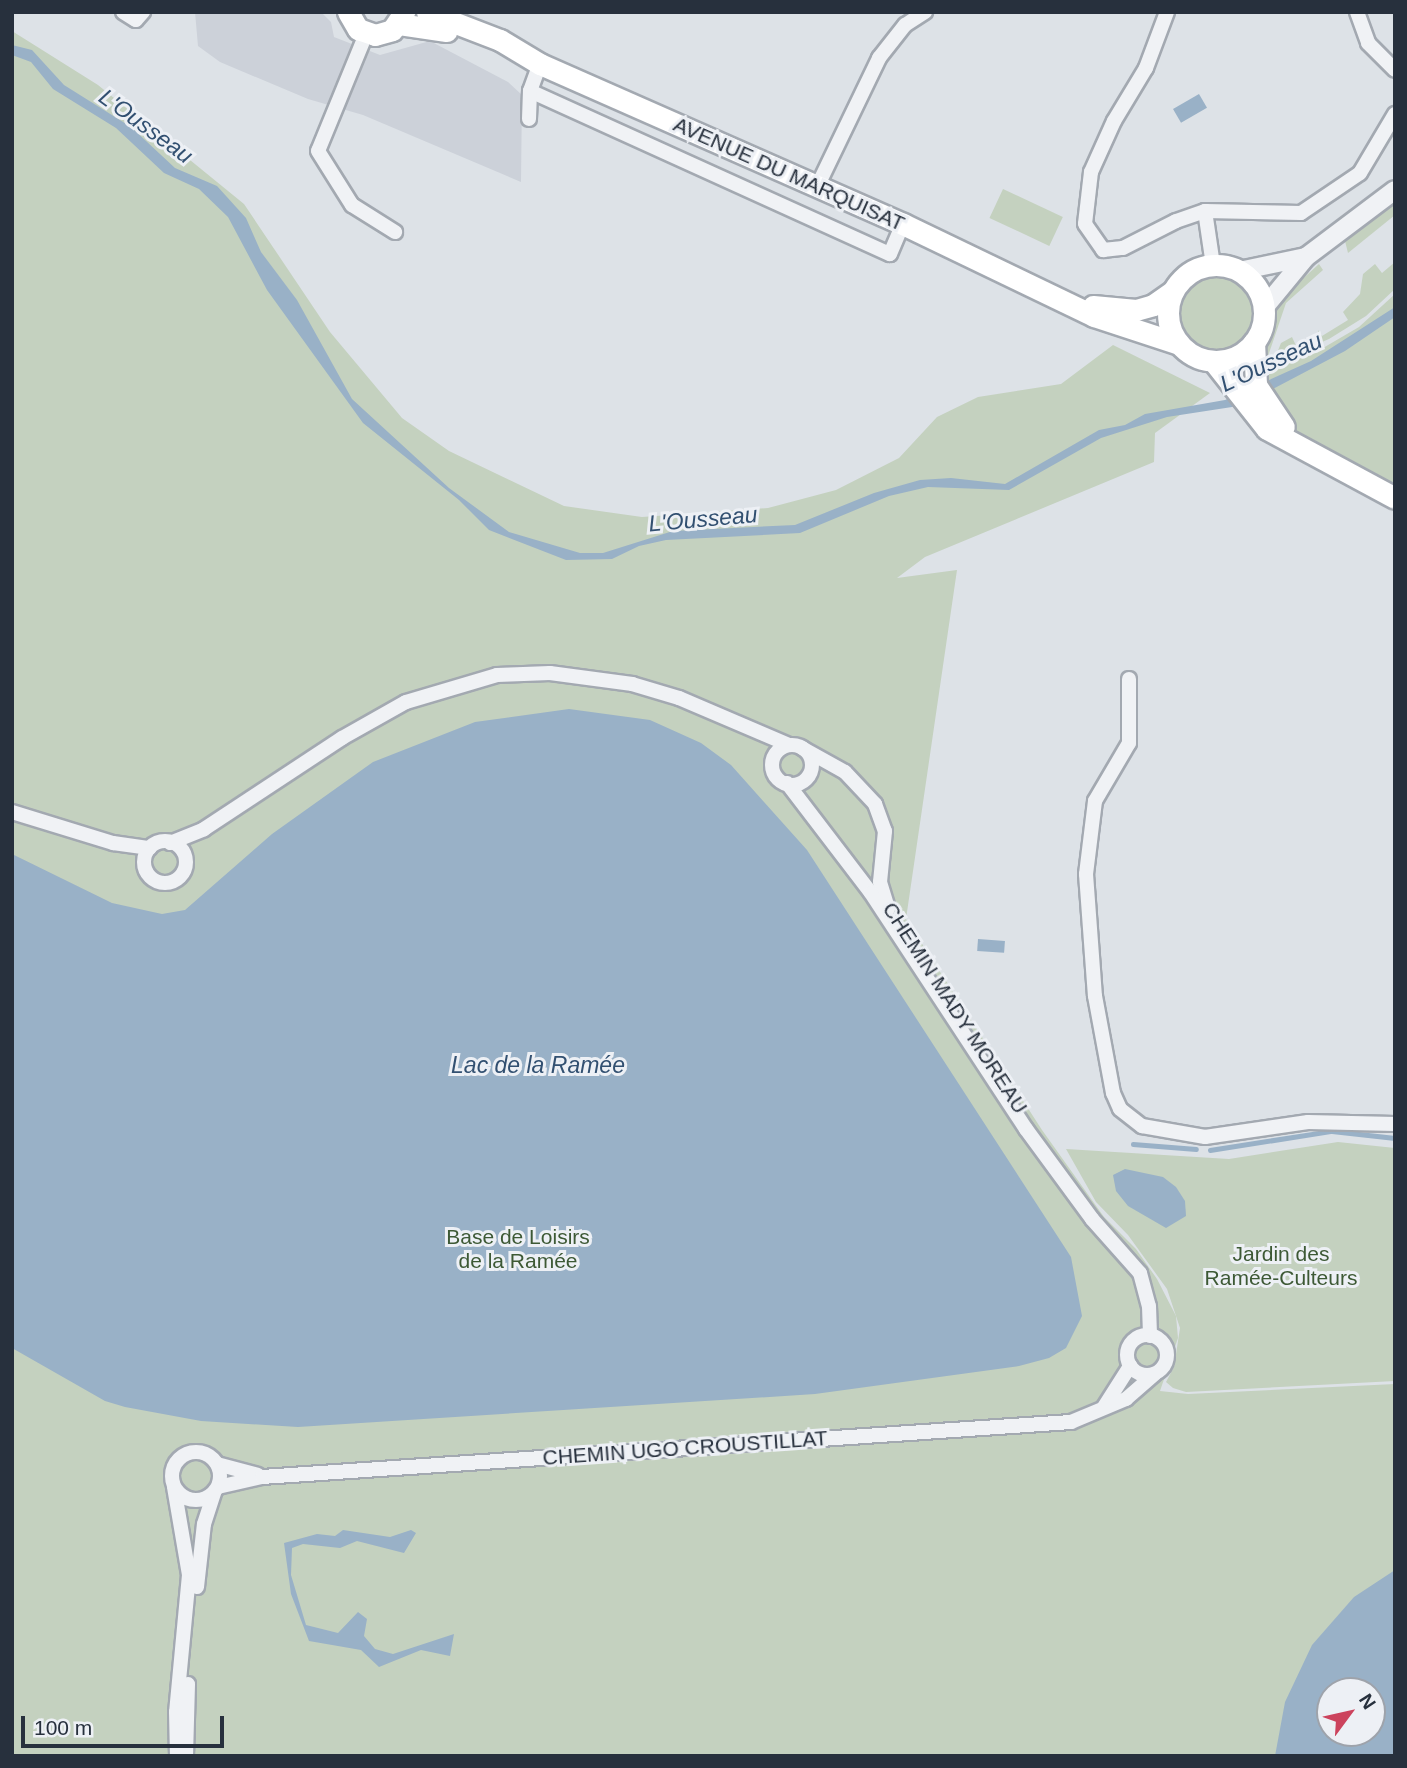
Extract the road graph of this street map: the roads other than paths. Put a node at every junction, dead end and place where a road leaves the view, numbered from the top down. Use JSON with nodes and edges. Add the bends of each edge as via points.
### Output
{"nodes":[{"id":1,"x":123,"y":12,"type":"edge"},
{"id":2,"x":143,"y":12,"type":"edge"},
{"id":3,"x":348,"y":12,"type":"edge"},
{"id":4,"x":427,"y":12,"type":"edge"},
{"id":5,"x":925,"y":12,"type":"edge"},
{"id":6,"x":1167,"y":12,"type":"edge"},
{"id":7,"x":1357,"y":12,"type":"edge"},
{"id":8,"x":401,"y":18,"type":"edge"},
{"id":9,"x":366,"y":34,"type":"junction"},
{"id":10,"x":508,"y":48,"type":"junction"},
{"id":11,"x":540,"y":64,"type":"junction"},
{"id":12,"x":1395,"y":70,"type":"edge"},
{"id":13,"x":530,"y":91,"type":"junction"},
{"id":14,"x":1395,"y":114,"type":"edge"},
{"id":15,"x":530,"y":119,"type":"dead end"},
{"id":16,"x":818,"y":185,"type":"junction"},
{"id":17,"x":1395,"y":190,"type":"edge"},
{"id":18,"x":1205,"y":211,"type":"junction"},
{"id":19,"x":903,"y":224,"type":"junction"},
{"id":20,"x":395,"y":232,"type":"dead end"},
{"id":21,"x":1306,"y":257,"type":"junction"},
{"id":22,"x":1213,"y":265,"type":"junction"},
{"id":23,"x":1239,"y":271,"type":"junction"},
{"id":24,"x":1173,"y":291,"type":"junction"},
{"id":25,"x":1070,"y":302,"type":"junction"},
{"id":26,"x":1264,"y":309,"type":"junction"},
{"id":27,"x":1254,"y":342,"type":"junction"},
{"id":28,"x":1179,"y":344,"type":"junction"},
{"id":29,"x":1214,"y":362,"type":"junction"},
{"id":30,"x":1250,"y":394,"type":"junction"},
{"id":31,"x":1395,"y":498,"type":"edge"},
{"id":32,"x":1129,"y":679,"type":"dead end"},
{"id":33,"x":750,"y":727,"type":"junction"},
{"id":34,"x":795,"y":747,"type":"junction"},
{"id":35,"x":772,"y":764,"type":"junction"},
{"id":36,"x":787,"y":783,"type":"junction"},
{"id":37,"x":12,"y":812,"type":"edge"},
{"id":38,"x":205,"y":830,"type":"junction"},
{"id":39,"x":113,"y":843,"type":"junction"},
{"id":40,"x":170,"y":843,"type":"junction"},
{"id":41,"x":150,"y":848,"type":"junction"},
{"id":42,"x":187,"y":864,"type":"junction"},
{"id":43,"x":144,"y":870,"type":"junction"},
{"id":44,"x":1395,"y":1124,"type":"edge"},
{"id":45,"x":1034,"y":1138,"type":"junction"},
{"id":46,"x":1150,"y":1336,"type":"junction"},
{"id":47,"x":1130,"y":1366,"type":"junction"},
{"id":48,"x":1155,"y":1374,"type":"junction"},
{"id":49,"x":1104,"y":1407,"type":"junction"},
{"id":50,"x":217,"y":1464,"type":"junction"},
{"id":51,"x":262,"y":1477,"type":"junction"},
{"id":52,"x":174,"y":1487,"type":"junction"},
{"id":53,"x":216,"y":1490,"type":"junction"},
{"id":54,"x":177,"y":1756,"type":"edge"},
{"id":55,"x":187,"y":1756,"type":"edge"}],
"edges":[{"from":1,"to":2,"type":"street","via":[[136,20]]},
{"from":3,"to":9,"type":"main road"},
{"from":4,"to":10,"type":"main road","name":"AVENUE DU MARQUISAT","via":[[500,40]]},
{"from":5,"to":16,"type":"street","via":[[905,25],[879,58]]},
{"from":6,"to":18,"type":"street","via":[[1146,68],[1114,121],[1091,172],[1086,224],[1097,246],[1112,251]]},
{"from":7,"to":12,"type":"street","via":[[1368,43]]},
{"from":8,"to":9,"type":"main road","via":[[384,34]]},
{"from":8,"to":10,"type":"main road","name":"AVENUE DU MARQUISAT"},
{"from":9,"to":20,"type":"street","via":[[318,151],[352,205]]},
{"from":10,"to":11,"type":"main road","name":"AVENUE DU MARQUISAT"},
{"from":11,"to":13,"type":"street"},
{"from":11,"to":16,"type":"main road","name":"AVENUE DU MARQUISAT"},
{"from":13,"to":15,"type":"street"},
{"from":13,"to":19,"type":"street","via":[[890,254]]},
{"from":14,"to":18,"type":"street","via":[[1360,173],[1312,208],[1292,215]]},
{"from":16,"to":19,"type":"main road","name":"AVENUE DU MARQUISAT"},
{"from":17,"to":21,"type":"street"},
{"from":18,"to":22,"type":"street"},
{"from":19,"to":25,"type":"main road","name":"AVENUE DU MARQUISAT"},
{"from":21,"to":23,"type":"street"},
{"from":21,"to":26,"type":"street"},
{"from":22,"to":23,"type":"main road"},
{"from":22,"to":24,"type":"main road","via":[[1183,278]]},
{"from":23,"to":26,"type":"main road","via":[[1260,293]]},
{"from":24,"to":25,"type":"main road","name":"AVENUE DU MARQUISAT","via":[[1136,310]]},
{"from":24,"to":28,"type":"main road","via":[[1168,318]]},
{"from":25,"to":28,"type":"main road","name":"AVENUE DU MARQUISAT","via":[[1094,316]]},
{"from":26,"to":27,"type":"main road"},
{"from":27,"to":29,"type":"main road","via":[[1238,356]]},
{"from":27,"to":30,"type":"main road"},
{"from":28,"to":29,"type":"main road"},
{"from":29,"to":30,"type":"main road"},
{"from":30,"to":31,"type":"main road","via":[[1300,448]]},
{"from":32,"to":44,"type":"street","via":[[1129,743],[1095,801],[1086,874],[1091,974],[1117,1104],[1142,1126],[1205,1137],[1308,1122]]},
{"from":33,"to":34,"type":"street","name":"CHEMIN MADY MOREAU"},
{"from":33,"to":35,"type":"street"},
{"from":33,"to":38,"type":"street","name":"CHEMIN MADY MOREAU","via":[[680,698],[607,678],[550,673],[486,678],[441,688],[381,715]]},
{"from":34,"to":35,"type":"street","via":[[775,750]]},
{"from":34,"to":36,"type":"street","via":[[813,771],[801,785]]},
{"from":34,"to":45,"type":"street","name":"CHEMIN MADY MOREAU","via":[[845,772],[875,803],[884,831],[880,882],[884,903]]},
{"from":35,"to":36,"type":"street"},
{"from":36,"to":45,"type":"street","name":"CHEMIN MADY MOREAU","via":[[871,894]]},
{"from":37,"to":39,"type":"street"},
{"from":38,"to":40,"type":"street","name":"CHEMIN MADY MOREAU"},
{"from":38,"to":42,"type":"street"},
{"from":39,"to":41,"type":"street"},
{"from":39,"to":43,"type":"street"},
{"from":40,"to":41,"type":"street"},
{"from":40,"to":42,"type":"street","via":[[183,851]]},
{"from":41,"to":43,"type":"street","via":[[144,855]]},
{"from":42,"to":43,"type":"street","via":[[181,876],[170,882],[153,880]]},
{"from":45,"to":46,"type":"street","name":"CHEMIN MADY MOREAU","via":[[1091,1219],[1140,1273],[1149,1306]]},
{"from":46,"to":47,"type":"street","via":[[1131,1343],[1127,1354]]},
{"from":46,"to":48,"type":"street","via":[[1163,1343],[1167,1356]]},
{"from":47,"to":48,"type":"street","via":[[1141,1374]]},
{"from":47,"to":49,"type":"street"},
{"from":48,"to":49,"type":"street","name":"CHEMIN UGO CROUSTILLAT","via":[[1126,1399]]},
{"from":49,"to":51,"type":"street","name":"CHEMIN UGO CROUSTILLAT","via":[[1071,1422]]},
{"from":50,"to":51,"type":"street","name":"CHEMIN UGO CROUSTILLAT"},
{"from":50,"to":52,"type":"street","via":[[203,1453],[181,1457],[172,1469]]},
{"from":50,"to":53,"type":"street"},
{"from":51,"to":53,"type":"street","name":"CHEMIN UGO CROUSTILLAT"},
{"from":52,"to":53,"type":"street","via":[[192,1501]]},
{"from":52,"to":54,"type":"street","via":[[189,1575],[176,1712]]},
{"from":53,"to":55,"type":"street","via":[[199,1569]]}]}
